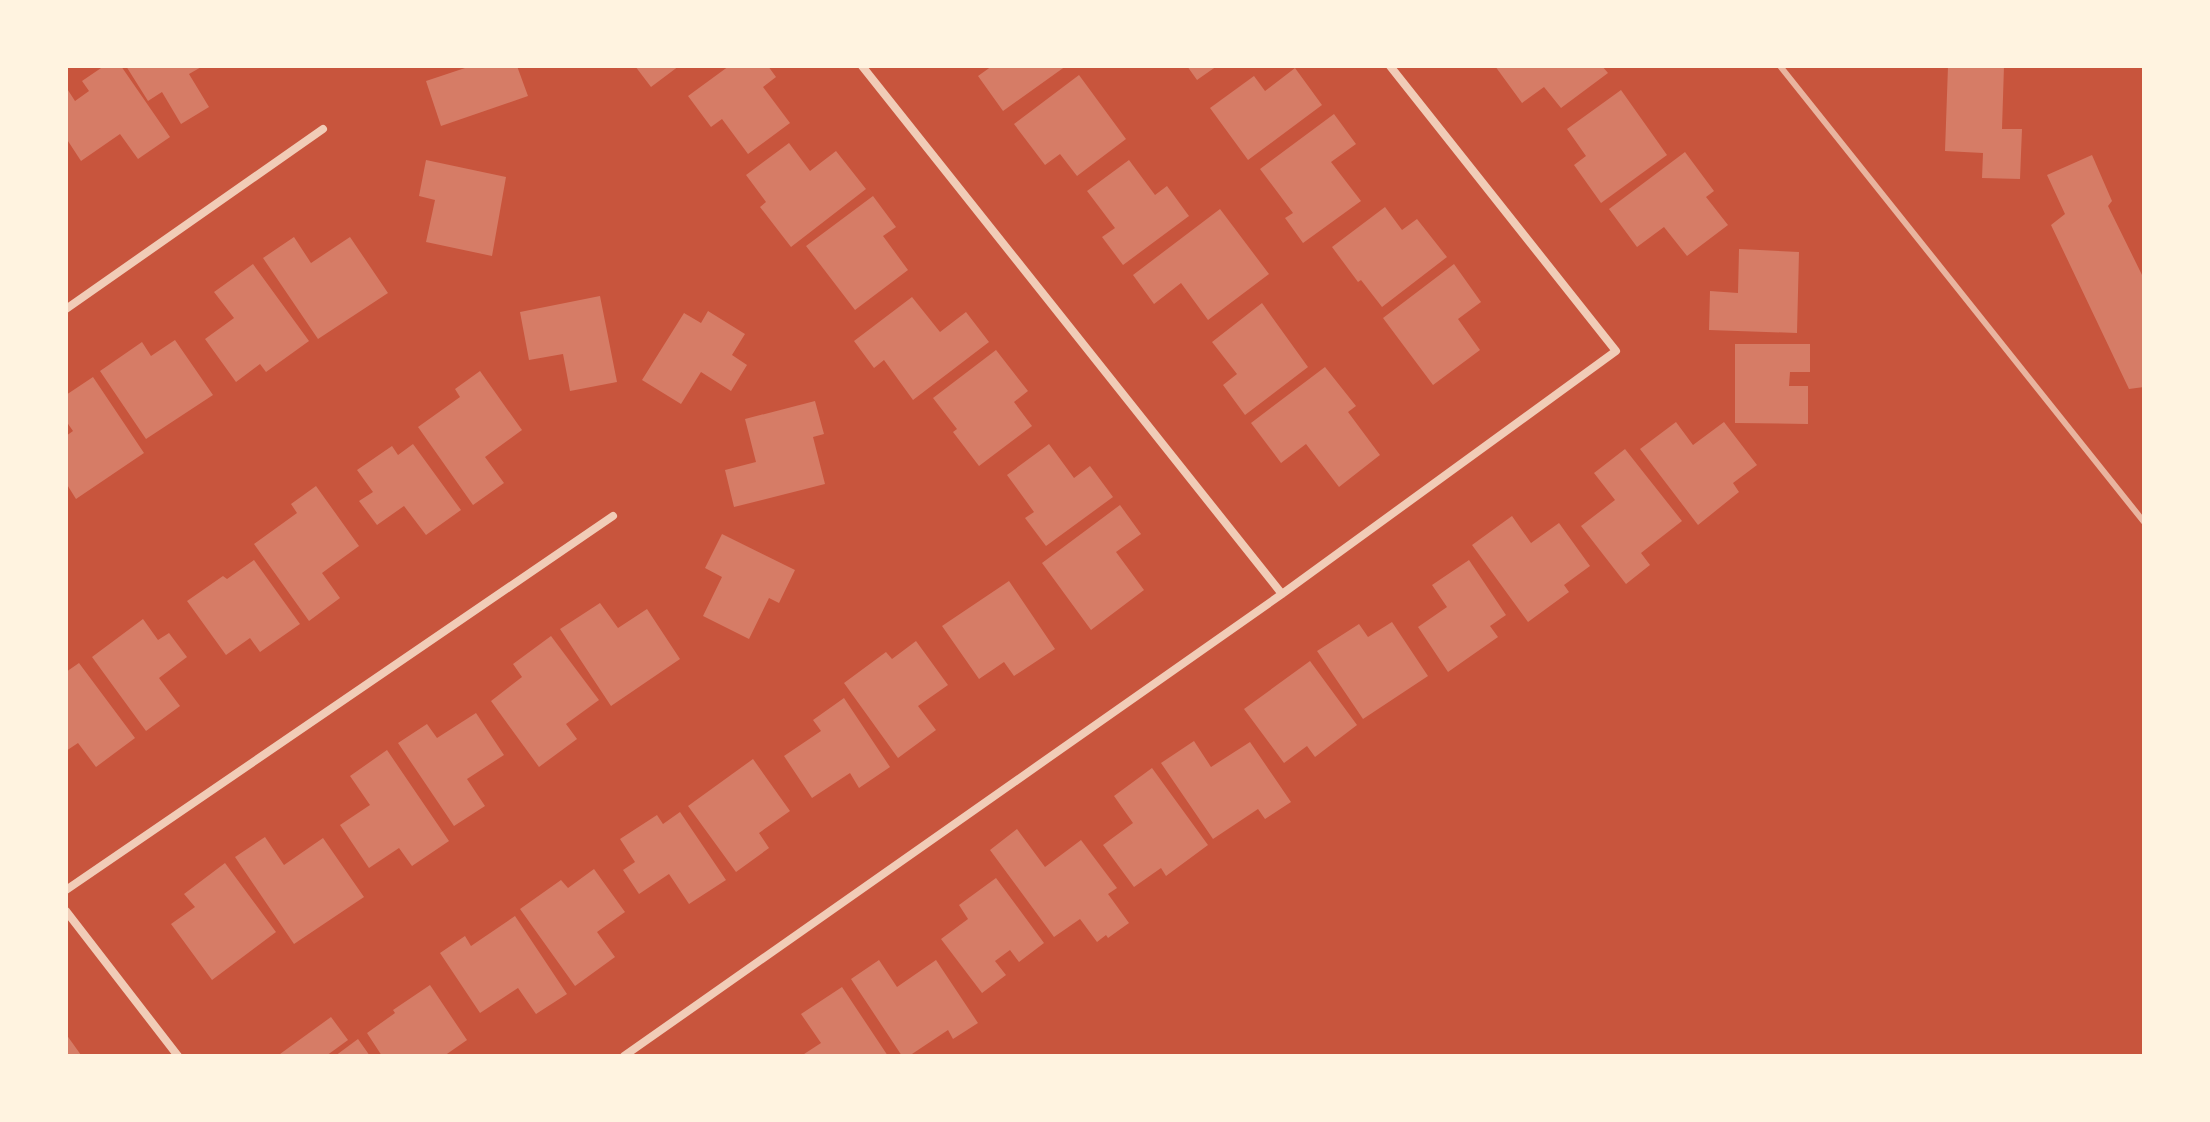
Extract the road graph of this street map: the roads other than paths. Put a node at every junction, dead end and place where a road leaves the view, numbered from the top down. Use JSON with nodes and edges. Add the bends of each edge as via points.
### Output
{"nodes":[{"id":1,"x":862,"y":66,"type":"edge"},
{"id":2,"x":1390,"y":66,"type":"edge"},
{"id":3,"x":323,"y":129,"type":"dead end"},
{"id":4,"x":66,"y":309,"type":"edge"},
{"id":5,"x":613,"y":516,"type":"dead end"},
{"id":6,"x":1282,"y":594,"type":"junction"},
{"id":7,"x":66,"y":890,"type":"edge"},
{"id":8,"x":66,"y":911,"type":"edge"},
{"id":9,"x":178,"y":1056,"type":"edge"},
{"id":10,"x":624,"y":1056,"type":"edge"}],
"edges":[{"from":1,"to":6,"type":"street"},
{"from":2,"to":6,"type":"street","via":[[1616,351]]},
{"from":3,"to":4,"type":"street"},
{"from":5,"to":7,"type":"street"},
{"from":6,"to":10,"type":"street"},
{"from":8,"to":9,"type":"street"}]}
